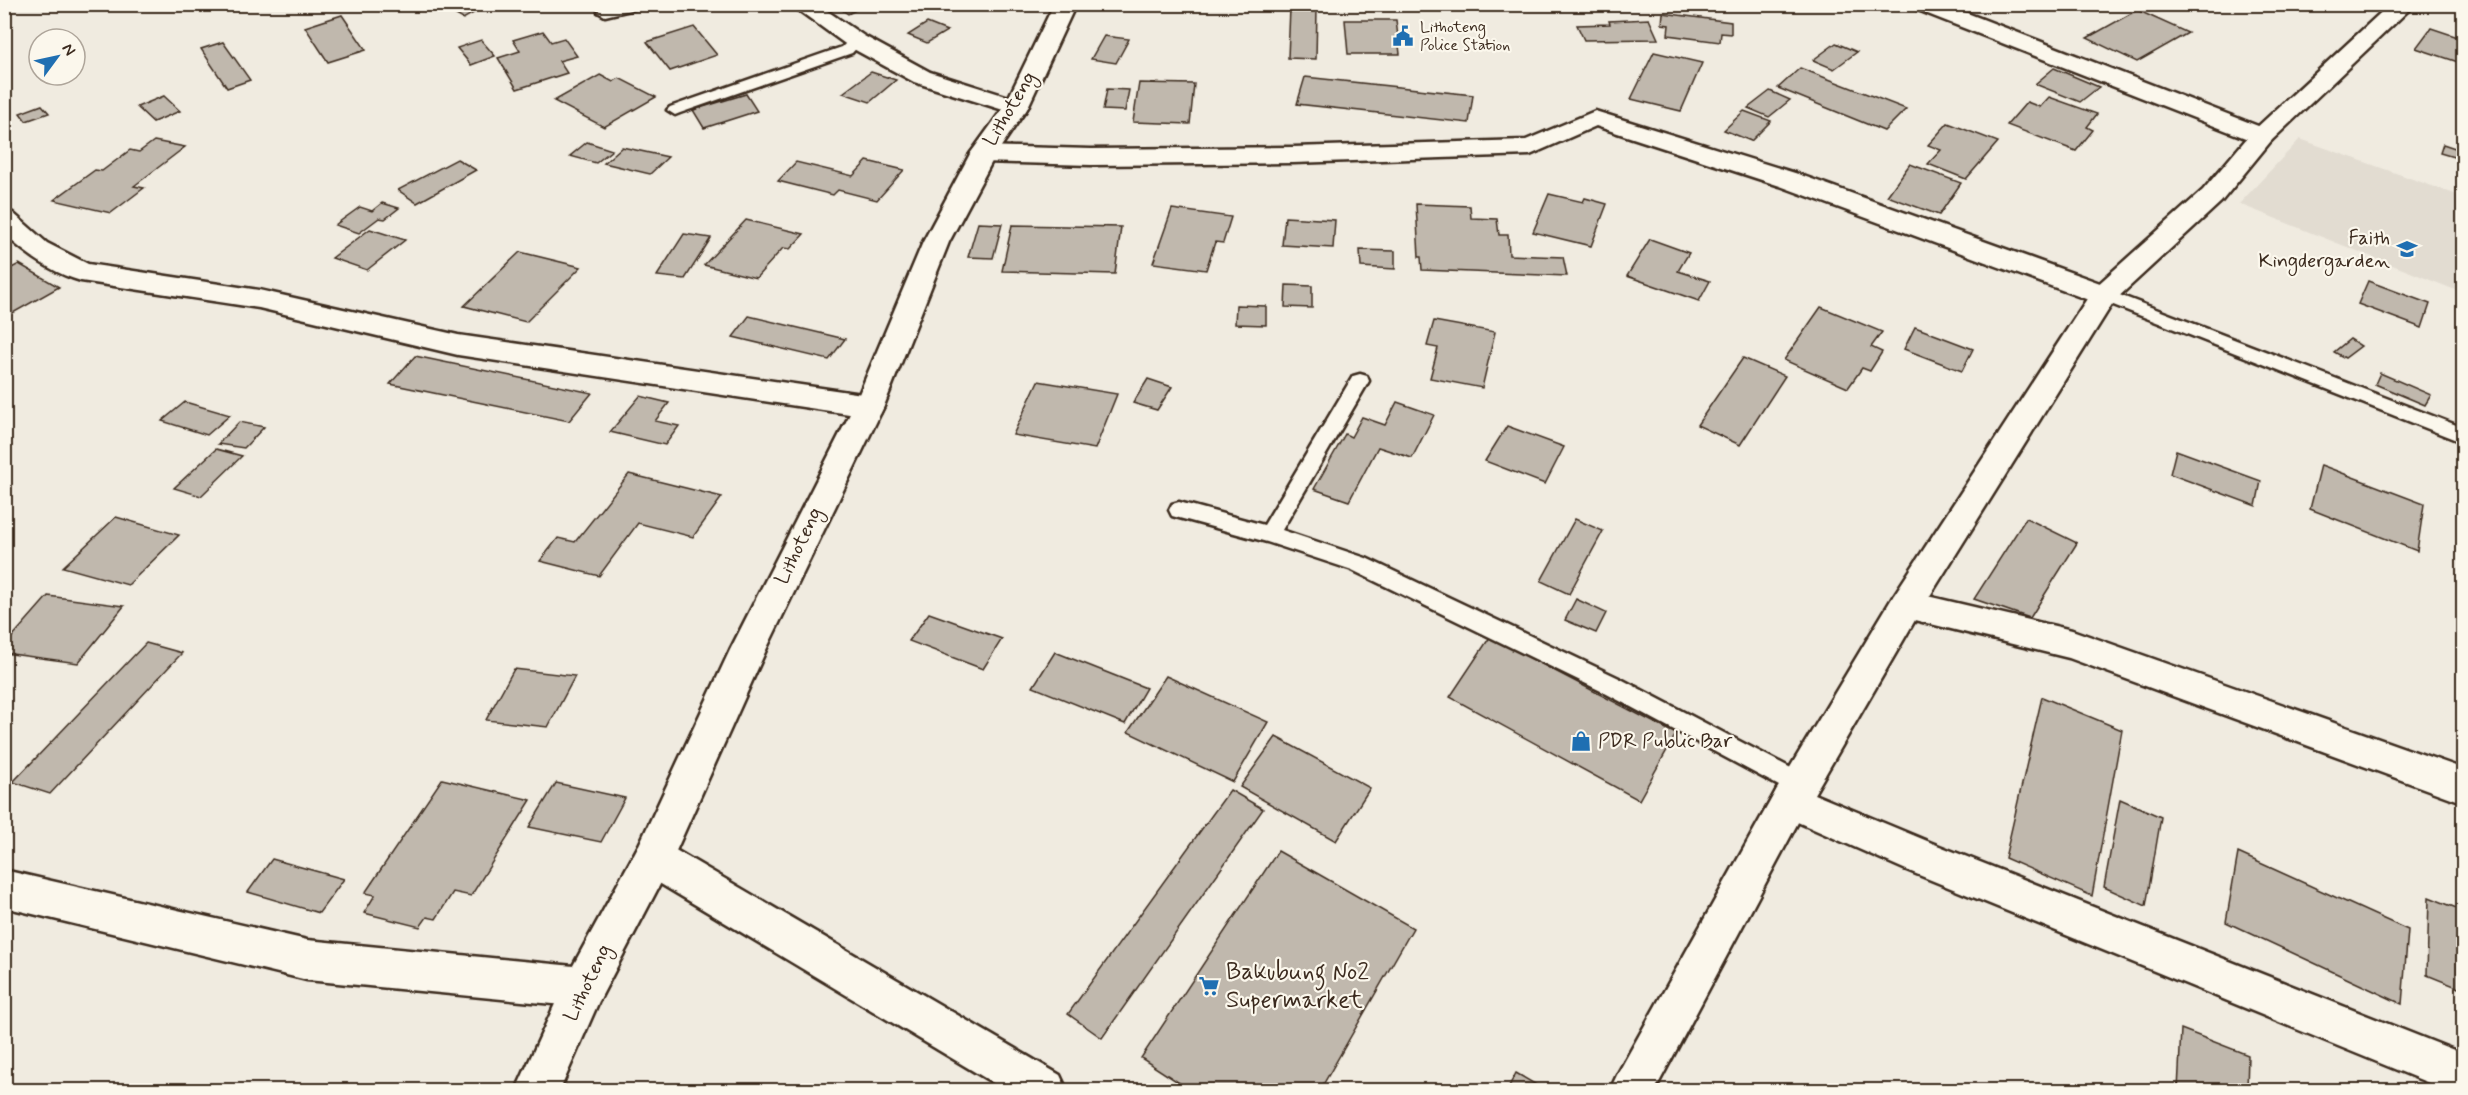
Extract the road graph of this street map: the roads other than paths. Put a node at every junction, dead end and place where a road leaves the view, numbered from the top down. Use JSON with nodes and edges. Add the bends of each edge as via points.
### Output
{"nodes":[{"id":1,"x":638,"y":4,"type":"edge"},
{"id":2,"x":801,"y":4,"type":"edge"},
{"id":3,"x":1065,"y":4,"type":"edge"},
{"id":4,"x":1923,"y":4,"type":"edge"},
{"id":5,"x":2404,"y":4,"type":"edge"},
{"id":6,"x":605,"y":12,"type":"dead end"},
{"id":7,"x":856,"y":41,"type":"junction"},
{"id":8,"x":1016,"y":107,"type":"junction"},
{"id":9,"x":675,"y":110,"type":"dead end"},
{"id":10,"x":2262,"y":136,"type":"junction"},
{"id":11,"x":983,"y":154,"type":"junction"},
{"id":12,"x":4,"y":219,"type":"edge"},
{"id":13,"x":2104,"y":295,"type":"junction"},
{"id":14,"x":1360,"y":381,"type":"dead end"},
{"id":15,"x":869,"y":406,"type":"junction"},
{"id":16,"x":2463,"y":436,"type":"edge"},
{"id":17,"x":1179,"y":510,"type":"dead end"},
{"id":18,"x":1269,"y":534,"type":"junction"},
{"id":19,"x":1906,"y":605,"type":"junction"},
{"id":20,"x":2463,"y":786,"type":"edge"},
{"id":21,"x":1795,"y":793,"type":"junction"},
{"id":22,"x":653,"y":858,"type":"junction"},
{"id":23,"x":4,"y":888,"type":"edge"},
{"id":24,"x":584,"y":987,"type":"junction"},
{"id":25,"x":2463,"y":1076,"type":"edge"},
{"id":26,"x":538,"y":1090,"type":"edge"},
{"id":27,"x":1046,"y":1090,"type":"edge"},
{"id":28,"x":1632,"y":1090,"type":"edge"}],
"edges":[{"from":1,"to":6,"type":"lane"},
{"from":2,"to":7,"type":"street"},
{"from":3,"to":8,"type":"street","name":"Lithoteng"},
{"from":4,"to":10,"type":"street"},
{"from":5,"to":10,"type":"street"},
{"from":7,"to":8,"type":"street","via":[[922,77]]},
{"from":7,"to":9,"type":"lane","via":[[847,50]]},
{"from":8,"to":11,"type":"street","name":"Lithoteng"},
{"from":10,"to":13,"type":"street","via":[[2212,196]]},
{"from":11,"to":13,"type":"street","via":[[1293,155],[1530,147],[1595,118],[1789,180]]},
{"from":11,"to":15,"type":"street","name":"Lithoteng","via":[[936,242]]},
{"from":12,"to":15,"type":"street","via":[[37,249],[81,272],[259,299],[458,345]]},
{"from":13,"to":16,"type":"lane"},
{"from":13,"to":19,"type":"street"},
{"from":14,"to":18,"type":"lane"},
{"from":15,"to":22,"type":"street","name":"Lithoteng","via":[[748,650]]},
{"from":17,"to":18,"type":"lane"},
{"from":18,"to":21,"type":"lane","via":[[1359,564],[1611,685]]},
{"from":19,"to":20,"type":"street","via":[[2072,644]]},
{"from":19,"to":21,"type":"street"},
{"from":21,"to":25,"type":"street","via":[[1918,856]]},
{"from":21,"to":28,"type":"street"},
{"from":22,"to":24,"type":"street","name":"Lithoteng"},
{"from":22,"to":27,"type":"street"},
{"from":23,"to":24,"type":"street","via":[[307,960]]},
{"from":24,"to":26,"type":"street","name":"Lithoteng"}]}
